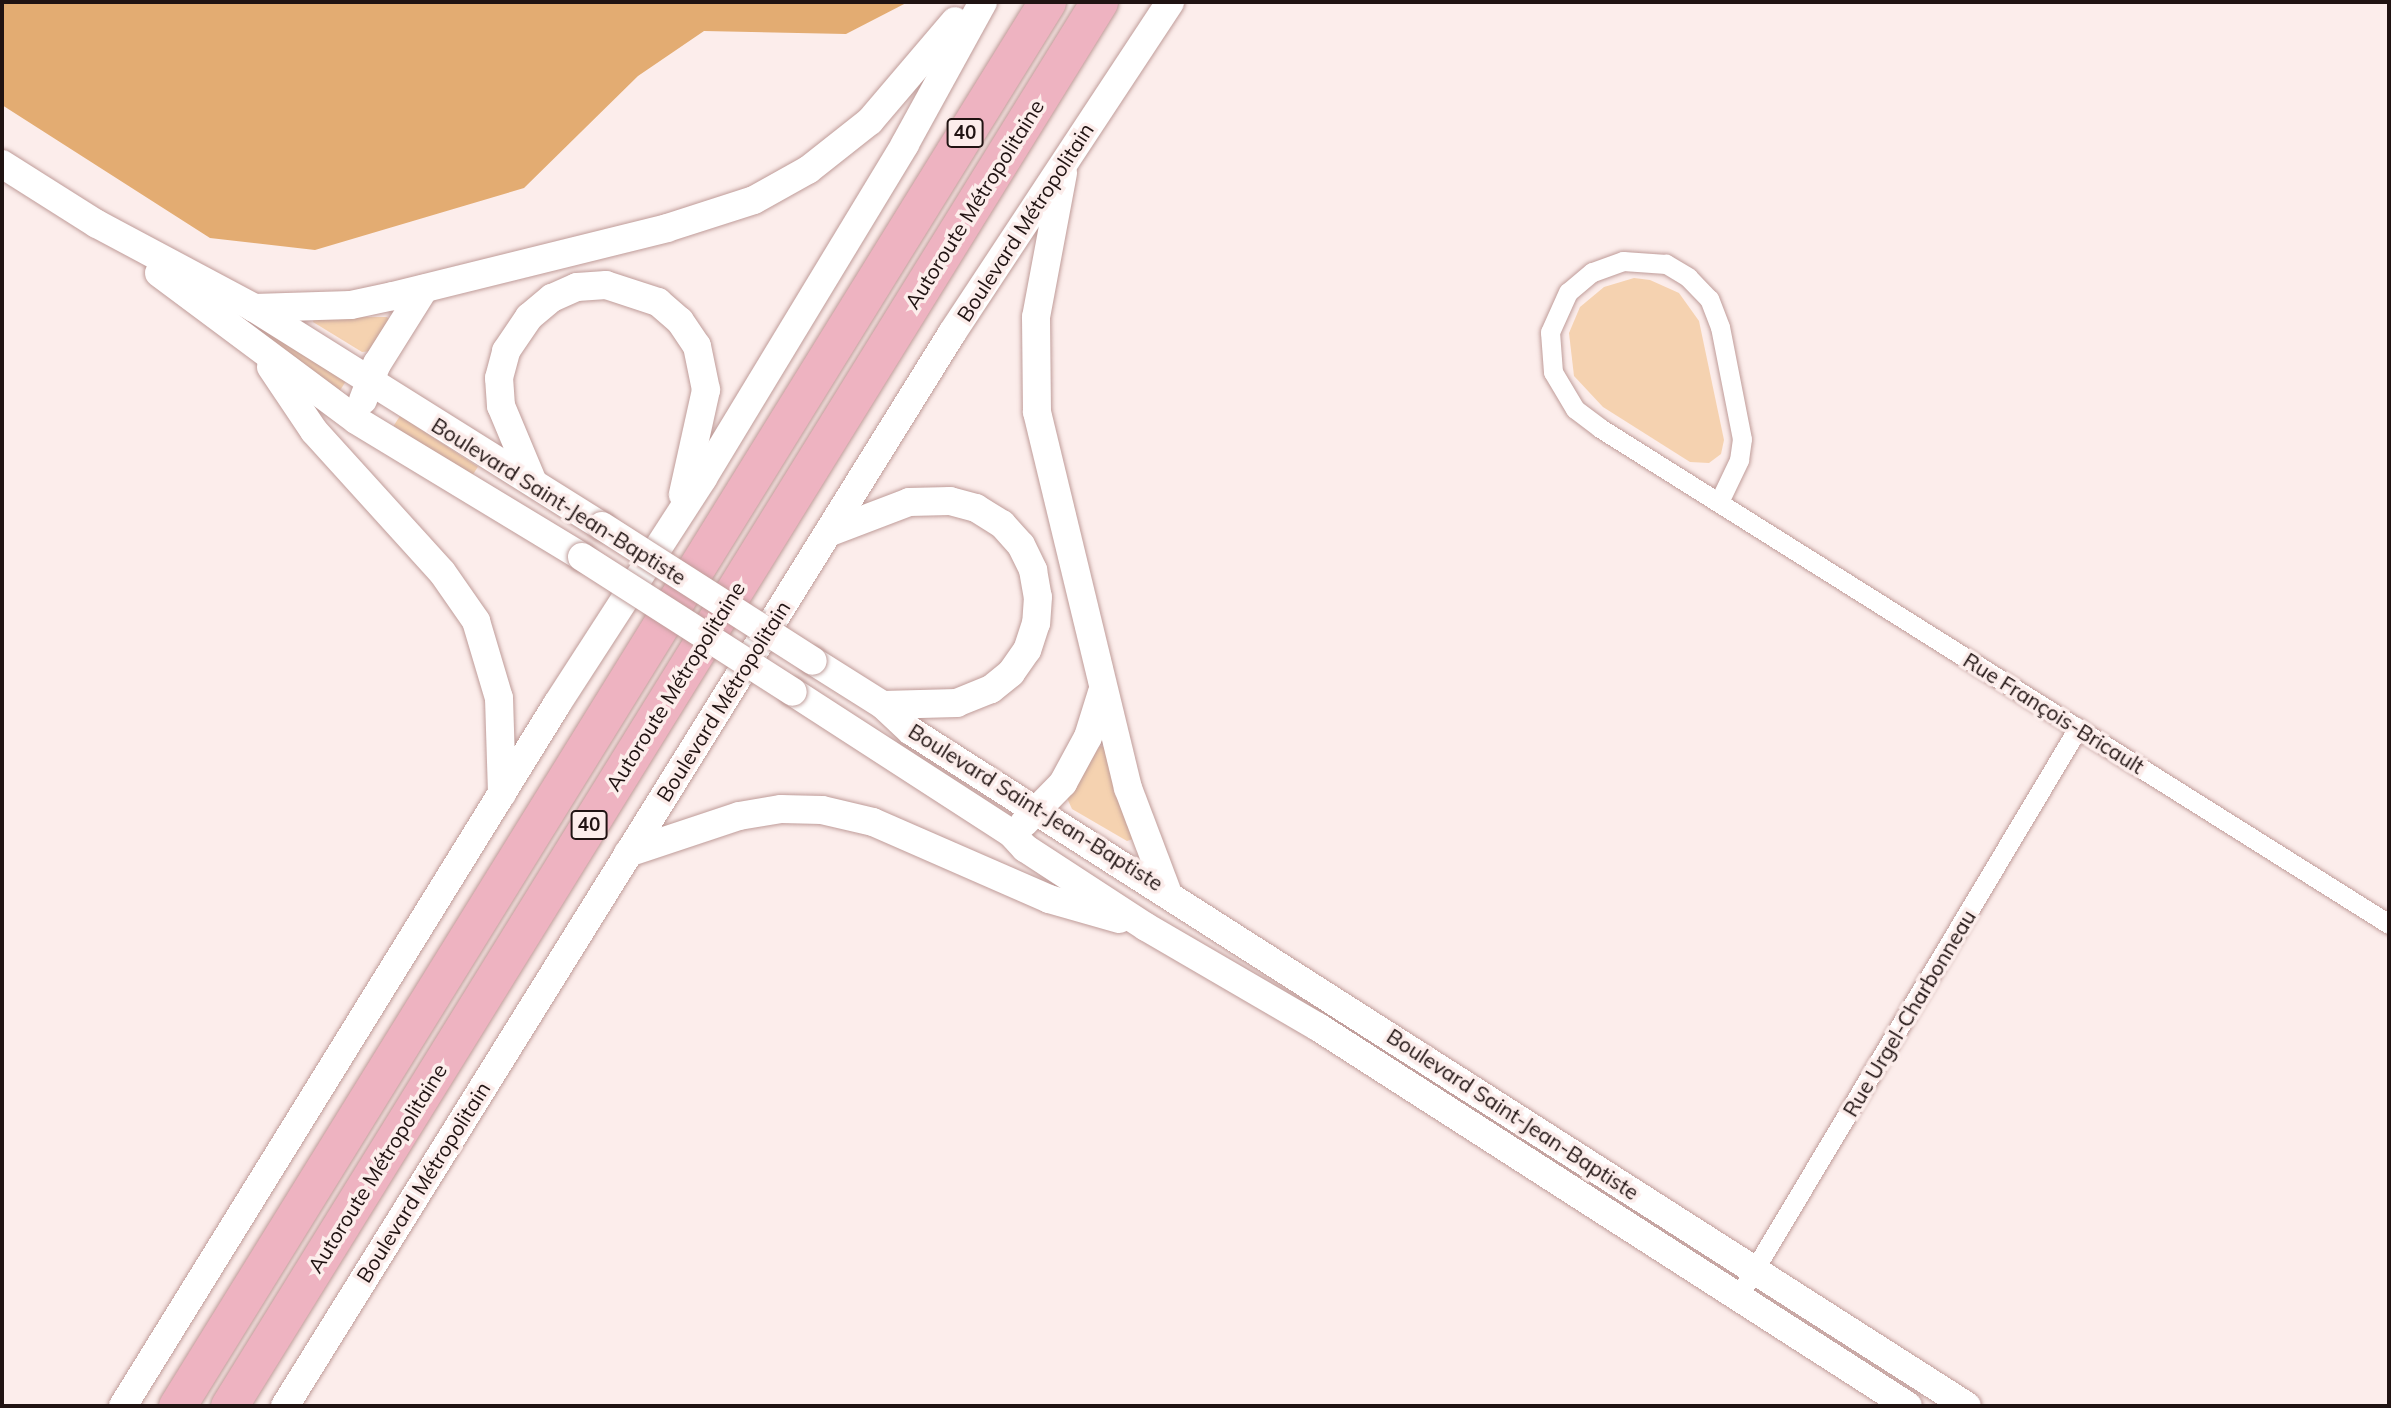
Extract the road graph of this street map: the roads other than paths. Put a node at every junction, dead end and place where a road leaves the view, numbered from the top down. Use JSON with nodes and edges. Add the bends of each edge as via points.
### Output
{"nodes":[{"id":1,"x":968,"y":2,"type":"edge"},
{"id":2,"x":983,"y":2,"type":"edge"},
{"id":3,"x":1047,"y":2,"type":"edge"},
{"id":4,"x":1100,"y":2,"type":"edge"},
{"id":5,"x":1170,"y":2,"type":"edge"},
{"id":6,"x":1065,"y":161,"type":"junction"},
{"id":7,"x":2,"y":164,"type":"edge"},
{"id":8,"x":97,"y":224,"type":"junction"},
{"id":9,"x":424,"y":289,"type":"junction"},
{"id":10,"x":254,"y":308,"type":"junction"},
{"id":11,"x":261,"y":353,"type":"junction"},
{"id":12,"x":370,"y":382,"type":"junction"},
{"id":13,"x":356,"y":420,"type":"junction"},
{"id":14,"x":532,"y":480,"type":"junction"},
{"id":15,"x":1719,"y":502,"type":"junction"},
{"id":16,"x":677,"y":520,"type":"junction"},
{"id":17,"x":828,"y":533,"type":"junction"},
{"id":18,"x":1102,"y":692,"type":"junction"},
{"id":19,"x":883,"y":705,"type":"junction"},
{"id":20,"x":2078,"y":728,"type":"junction"},
{"id":21,"x":502,"y":794,"type":"junction"},
{"id":22,"x":1039,"y":812,"type":"junction"},
{"id":23,"x":1011,"y":833,"type":"junction"},
{"id":24,"x":628,"y":853,"type":"junction"},
{"id":25,"x":1167,"y":891,"type":"junction"},
{"id":26,"x":2389,"y":924,"type":"edge"},
{"id":27,"x":1146,"y":927,"type":"junction"},
{"id":28,"x":1755,"y":1270,"type":"junction"},
{"id":29,"x":1738,"y":1297,"type":"junction"},
{"id":30,"x":123,"y":1406,"type":"edge"},
{"id":31,"x":177,"y":1406,"type":"edge"},
{"id":32,"x":229,"y":1406,"type":"edge"},
{"id":33,"x":285,"y":1406,"type":"edge"},
{"id":34,"x":1908,"y":1406,"type":"edge"},
{"id":35,"x":1967,"y":1406,"type":"edge"}],
"edges":[{"from":1,"to":9,"type":"main road","via":[[927,59],[870,121],[808,170],[769,192],[688,222]]},
{"from":2,"to":16,"type":"main road","via":[[905,144]]},
{"from":3,"to":31,"type":"highway","name":"Autoroute Métropolitaine","number":"40"},
{"from":4,"to":32,"type":"highway","name":"Autoroute Métropolitaine","number":"40"},
{"from":5,"to":6,"type":"main road","name":"Boulevard Métropolitain"},
{"from":6,"to":17,"type":"main road","name":"Boulevard Métropolitain"},
{"from":6,"to":18,"type":"main road","via":[[1038,304],[1035,389],[1041,436]]},
{"from":7,"to":8,"type":"main road","name":"Boulevard Saint-Jean-Baptiste"},
{"from":8,"to":10,"type":"main road","name":"Boulevard Saint-Jean-Baptiste"},
{"from":8,"to":11,"type":"main road","name":"Boulevard Saint-Jean-Baptiste"},
{"from":9,"to":10,"type":"main road","via":[[351,305]]},
{"from":9,"to":12,"type":"main road"},
{"from":10,"to":12,"type":"main road","name":"Boulevard Saint-Jean-Baptiste"},
{"from":11,"to":13,"type":"main road","name":"Boulevard Saint-Jean-Baptiste"},
{"from":11,"to":21,"type":"main road","via":[[314,432],[429,556],[476,621],[499,698]]},
{"from":12,"to":13,"type":"main road"},
{"from":12,"to":14,"type":"main road","name":"Boulevard Saint-Jean-Baptiste"},
{"from":13,"to":23,"type":"main road","name":"Boulevard Saint-Jean-Baptiste","bridge":true,"via":[[582,557]]},
{"from":14,"to":16,"type":"main road","via":[[499,393],[502,364],[512,339],[529,317],[564,292],[592,285],[632,290],[658,302],[680,321],[697,346],[705,374],[704,410]]},
{"from":14,"to":19,"type":"main road","name":"Boulevard Saint-Jean-Baptiste","bridge":true},
{"from":15,"to":15,"type":"street","name":"Rue François-Bricault","via":[[1735,470],[1742,439],[1720,327],[1709,299],[1688,277],[1666,264],[1623,261],[1591,272],[1568,292],[1553,319],[1549,360],[1562,392],[1575,410],[1600,428]]},
{"from":15,"to":20,"type":"street","name":"Rue François-Bricault"},
{"from":16,"to":21,"type":"main road"},
{"from":17,"to":19,"type":"main road","via":[[909,502],[950,501],[976,508],[1002,524],[1021,545],[1033,570],[1036,623],[1027,650],[1011,673],[990,689],[957,703]]},
{"from":17,"to":24,"type":"main road","name":"Boulevard Métropolitain"},
{"from":18,"to":22,"type":"main road","via":[[1078,757]]},
{"from":18,"to":25,"type":"main road","via":[[1133,803]]},
{"from":19,"to":22,"type":"main road","name":"Boulevard Saint-Jean-Baptiste","via":[[911,731]]},
{"from":20,"to":26,"type":"street","name":"Rue François-Bricault"},
{"from":20,"to":28,"type":"street","name":"Rue Urgel-Charbonneau"},
{"from":21,"to":30,"type":"main road"},
{"from":22,"to":23,"type":"main road"},
{"from":22,"to":25,"type":"main road","name":"Boulevard Saint-Jean-Baptiste"},
{"from":23,"to":27,"type":"main road","name":"Boulevard Saint-Jean-Baptiste","via":[[1025,848]]},
{"from":24,"to":27,"type":"main road","via":[[739,816],[781,809],[822,810],[923,842],[1049,899]]},
{"from":24,"to":33,"type":"main road","name":"Boulevard Métropolitain"},
{"from":25,"to":28,"type":"main road","name":"Boulevard Saint-Jean-Baptiste"},
{"from":27,"to":29,"type":"main road","name":"Boulevard Saint-Jean-Baptiste","via":[[1306,1020]]},
{"from":28,"to":29,"type":"street","name":"Rue Urgel-Charbonneau"},
{"from":28,"to":35,"type":"main road","name":"Boulevard Saint-Jean-Baptiste"},
{"from":29,"to":34,"type":"main road","name":"Boulevard Saint-Jean-Baptiste"}]}
